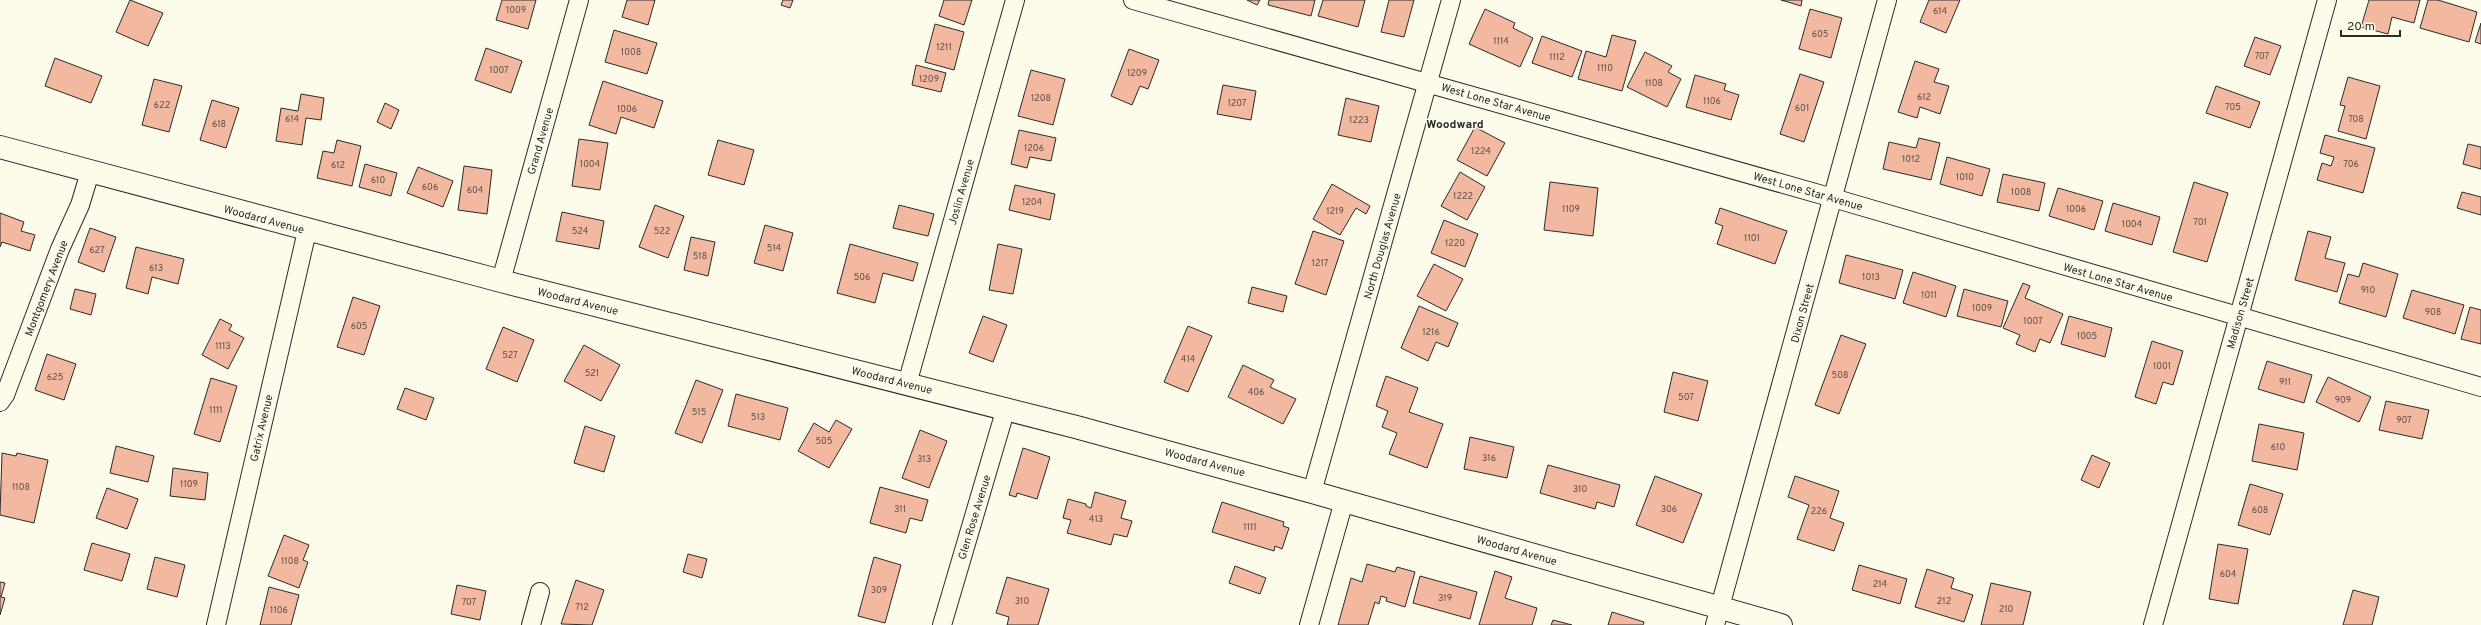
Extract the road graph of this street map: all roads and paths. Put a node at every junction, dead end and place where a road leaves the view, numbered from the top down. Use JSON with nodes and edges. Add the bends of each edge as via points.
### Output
{"nodes":[{"id":1,"x":579,"y":0,"type":"edge"},
{"id":2,"x":1015,"y":0,"type":"edge"},
{"id":3,"x":1133,"y":0,"type":"edge"},
{"id":4,"x":1452,"y":0,"type":"edge"},
{"id":5,"x":1887,"y":0,"type":"edge"},
{"id":6,"x":2327,"y":0,"type":"edge"},
{"id":7,"x":1428,"y":83,"type":"junction"},
{"id":8,"x":0,"y":147,"type":"edge"},
{"id":9,"x":90,"y":172,"type":"junction"},
{"id":10,"x":1833,"y":198,"type":"junction"},
{"id":11,"x":307,"y":231,"type":"junction"},
{"id":12,"x":501,"y":282,"type":"junction"},
{"id":13,"x":2239,"y":318,"type":"junction"},
{"id":14,"x":907,"y":384,"type":"junction"},
{"id":15,"x":2481,"y":387,"type":"edge"},
{"id":16,"x":0,"y":402,"type":"edge"},
{"id":17,"x":1006,"y":408,"type":"junction"},
{"id":18,"x":1312,"y":492,"type":"junction"},
{"id":19,"x":1344,"y":502,"type":"junction"},
{"id":20,"x":540,"y":592,"type":"dead end"},
{"id":21,"x":1718,"y":616,"type":"edge"},
{"id":22,"x":216,"y":625,"type":"edge"},
{"id":23,"x":531,"y":625,"type":"edge"},
{"id":24,"x":942,"y":625,"type":"edge"},
{"id":25,"x":1309,"y":625,"type":"edge"},
{"id":26,"x":1781,"y":625,"type":"edge"},
{"id":27,"x":2153,"y":625,"type":"edge"}],
"edges":[{"from":1,"to":12,"type":"street","name":"Grand Avenue"},
{"from":2,"to":14,"type":"street","name":"Joslin Avenue"},
{"from":3,"to":7,"type":"street","name":"West Lone Star Avenue"},
{"from":4,"to":7,"type":"street","name":"North Douglas Avenue"},
{"from":5,"to":10,"type":"street","name":"Dixon Street"},
{"from":6,"to":13,"type":"street","name":"Madison Street"},
{"from":7,"to":10,"type":"street","name":"West Lone Star Avenue"},
{"from":7,"to":18,"type":"street","name":"North Douglas Avenue"},
{"from":8,"to":9,"type":"street","name":"Woodard Avenue"},
{"from":9,"to":11,"type":"street","name":"Woodard Avenue"},
{"from":9,"to":16,"type":"street","name":"Montgomery Avenue","via":[[80,205]]},
{"from":10,"to":13,"type":"street","name":"West Lone Star Avenue"},
{"from":10,"to":21,"type":"street","name":"Dixon Street"},
{"from":11,"to":12,"type":"street","name":"Woodard Avenue"},
{"from":11,"to":22,"type":"street","name":"Gatrix Avenue"},
{"from":12,"to":14,"type":"street","name":"Woodard Avenue"},
{"from":13,"to":15,"type":"street","name":"West Lone Star Avenue"},
{"from":13,"to":27,"type":"street","name":"Madison Street"},
{"from":14,"to":17,"type":"street","name":"Woodard Avenue"},
{"from":17,"to":18,"type":"street","name":"Woodard Avenue"},
{"from":17,"to":24,"type":"street","name":"Glen Rose Avenue"},
{"from":18,"to":19,"type":"street","name":"Woodard Avenue"},
{"from":19,"to":21,"type":"street","name":"Woodard Avenue"},
{"from":19,"to":25,"type":"street"},
{"from":20,"to":23,"type":"street"},
{"from":21,"to":26,"type":"street","name":"Woodard Avenue"}]}
